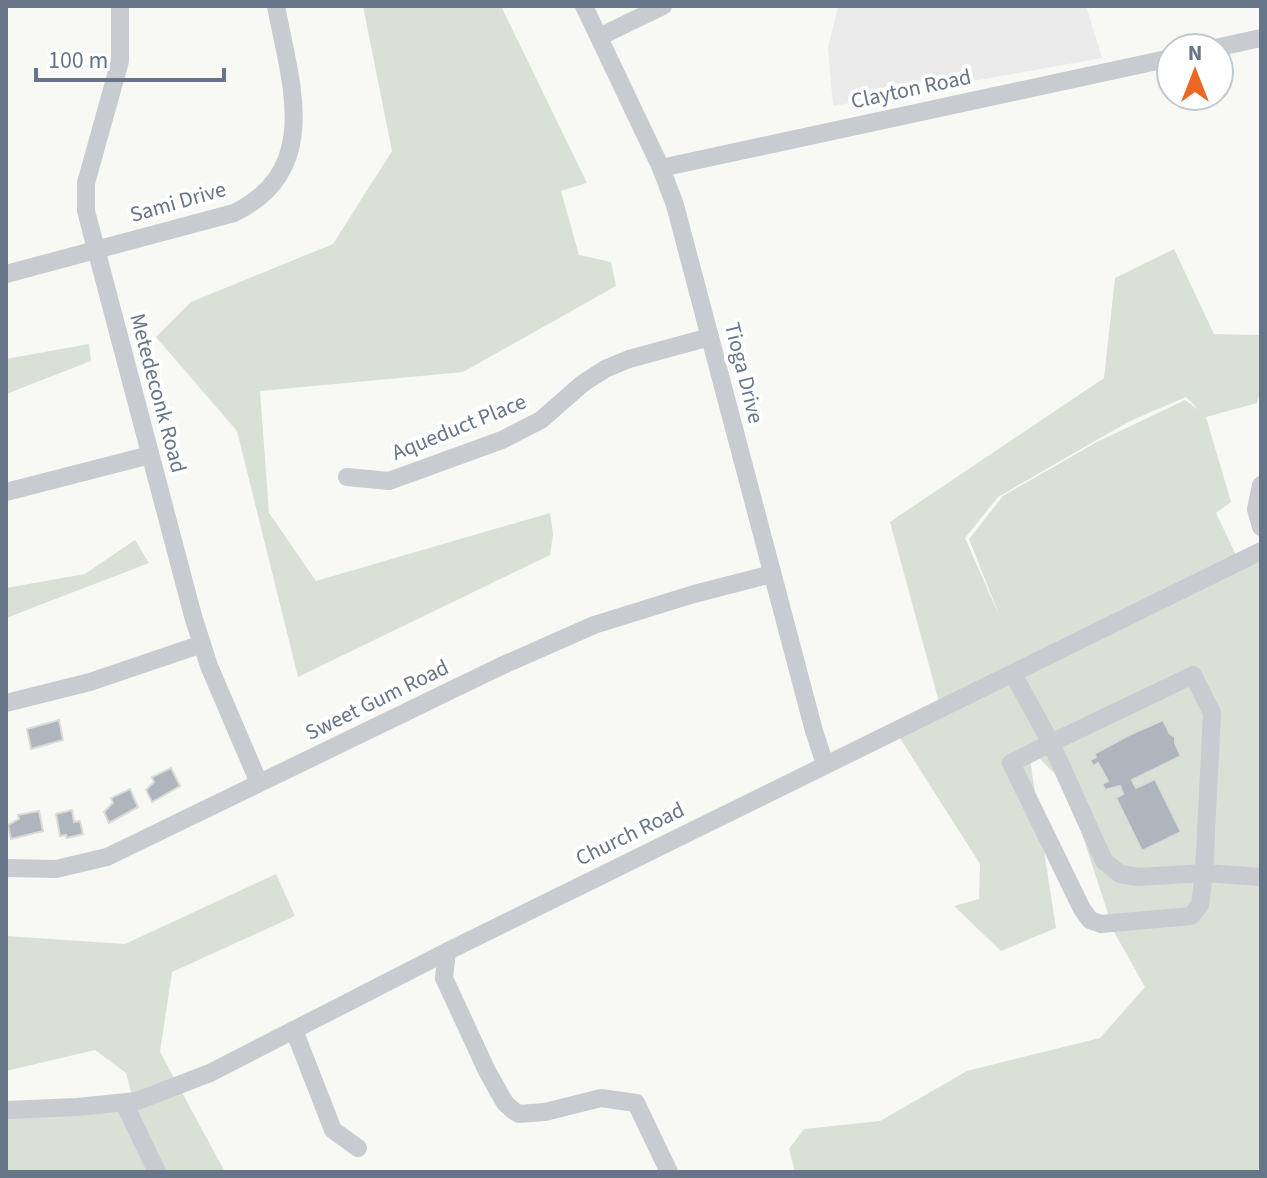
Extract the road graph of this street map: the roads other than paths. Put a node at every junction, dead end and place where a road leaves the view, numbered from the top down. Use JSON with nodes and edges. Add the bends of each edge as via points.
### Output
{"nodes":[{"id":1,"x":120,"y":6,"type":"edge"},
{"id":2,"x":276,"y":6,"type":"edge"},
{"id":3,"x":584,"y":6,"type":"edge"},
{"id":4,"x":663,"y":6,"type":"edge"},
{"id":5,"x":599,"y":37,"type":"junction"},
{"id":6,"x":1261,"y":38,"type":"edge"},
{"id":7,"x":1235,"y":44,"type":"edge"},
{"id":8,"x":1155,"y":61,"type":"edge"},
{"id":9,"x":661,"y":168,"type":"junction"},
{"id":10,"x":96,"y":250,"type":"junction"},
{"id":11,"x":6,"y":274,"type":"edge"},
{"id":12,"x":710,"y":337,"type":"junction"},
{"id":13,"x":150,"y":455,"type":"junction"},
{"id":14,"x":347,"y":477,"type":"dead end"},
{"id":15,"x":1261,"y":485,"type":"edge"},
{"id":16,"x":6,"y":492,"type":"edge"},
{"id":17,"x":1261,"y":527,"type":"edge"},
{"id":18,"x":1261,"y":551,"type":"edge"},
{"id":19,"x":772,"y":574,"type":"junction"},
{"id":20,"x":202,"y":644,"type":"junction"},
{"id":21,"x":1013,"y":674,"type":"junction"},
{"id":22,"x":6,"y":703,"type":"edge"},
{"id":23,"x":1051,"y":743,"type":"junction"},
{"id":24,"x":825,"y":764,"type":"junction"},
{"id":25,"x":259,"y":783,"type":"junction"},
{"id":26,"x":6,"y":868,"type":"edge"},
{"id":27,"x":1204,"y":873,"type":"junction"},
{"id":28,"x":1261,"y":877,"type":"edge"},
{"id":29,"x":447,"y":952,"type":"junction"},
{"id":30,"x":425,"y":963,"type":"junction"},
{"id":31,"x":444,"y":978,"type":"junction"},
{"id":32,"x":294,"y":1030,"type":"junction"},
{"id":33,"x":124,"y":1103,"type":"junction"},
{"id":34,"x":6,"y":1110,"type":"edge"},
{"id":35,"x":358,"y":1148,"type":"dead end"},
{"id":36,"x":157,"y":1172,"type":"edge"},
{"id":37,"x":669,"y":1172,"type":"edge"}],
"edges":[{"from":1,"to":10,"type":"street","name":"Metedeconk Road","via":[[120,61],[84,199]]},
{"from":2,"to":10,"type":"street","name":"Sami Drive","via":[[295,120],[292,147],[279,175],[255,201],[234,213]]},
{"from":3,"to":5,"type":"street","name":"Tioga Drive"},
{"from":4,"to":5,"type":"street"},
{"from":5,"to":9,"type":"street","name":"Tioga Drive"},
{"from":6,"to":7,"type":"street"},
{"from":8,"to":9,"type":"street","name":"Clayton Road"},
{"from":9,"to":12,"type":"street","name":"Tioga Drive"},
{"from":10,"to":11,"type":"street","name":"Sami Drive"},
{"from":10,"to":13,"type":"street","name":"Metedeconk Road"},
{"from":12,"to":14,"type":"street","name":"Aqueduct Place","via":[[605,369],[541,420],[502,440],[389,481]]},
{"from":12,"to":19,"type":"street","name":"Tioga Drive"},
{"from":13,"to":16,"type":"street"},
{"from":13,"to":20,"type":"street","name":"Metedeconk Road"},
{"from":15,"to":17,"type":"street","via":[[1256,509]]},
{"from":18,"to":21,"type":"street","name":"Church Road"},
{"from":19,"to":24,"type":"street","name":"Tioga Drive"},
{"from":19,"to":25,"type":"street","name":"Sweet Gum Road","via":[[594,625]]},
{"from":20,"to":22,"type":"street","via":[[90,682]]},
{"from":20,"to":25,"type":"street","name":"Metedeconk Road"},
{"from":21,"to":23,"type":"street"},
{"from":21,"to":24,"type":"street","name":"Church Road"},
{"from":23,"to":27,"type":"street","via":[[1104,861],[1120,874],[1138,877]]},
{"from":23,"to":27,"type":"street","via":[[1193,675],[1212,713]]},
{"from":23,"to":27,"type":"street","via":[[1011,763],[1090,920],[1108,925],[1191,916],[1200,905]]},
{"from":24,"to":29,"type":"street","name":"Church Road"},
{"from":25,"to":26,"type":"street","name":"Sweet Gum Road","via":[[107,857],[56,869]]},
{"from":27,"to":28,"type":"street"},
{"from":29,"to":30,"type":"street","name":"Church Road"},
{"from":29,"to":31,"type":"street"},
{"from":30,"to":31,"type":"street"},
{"from":30,"to":32,"type":"street","name":"Church Road"},
{"from":31,"to":37,"type":"street","via":[[487,1071],[514,1111],[545,1112],[601,1098],[636,1103]]},
{"from":32,"to":33,"type":"street","name":"Church Road","via":[[175,1089]]},
{"from":32,"to":35,"type":"street","via":[[333,1130]]},
{"from":33,"to":34,"type":"street","name":"Church Road"},
{"from":33,"to":36,"type":"street"}]}
